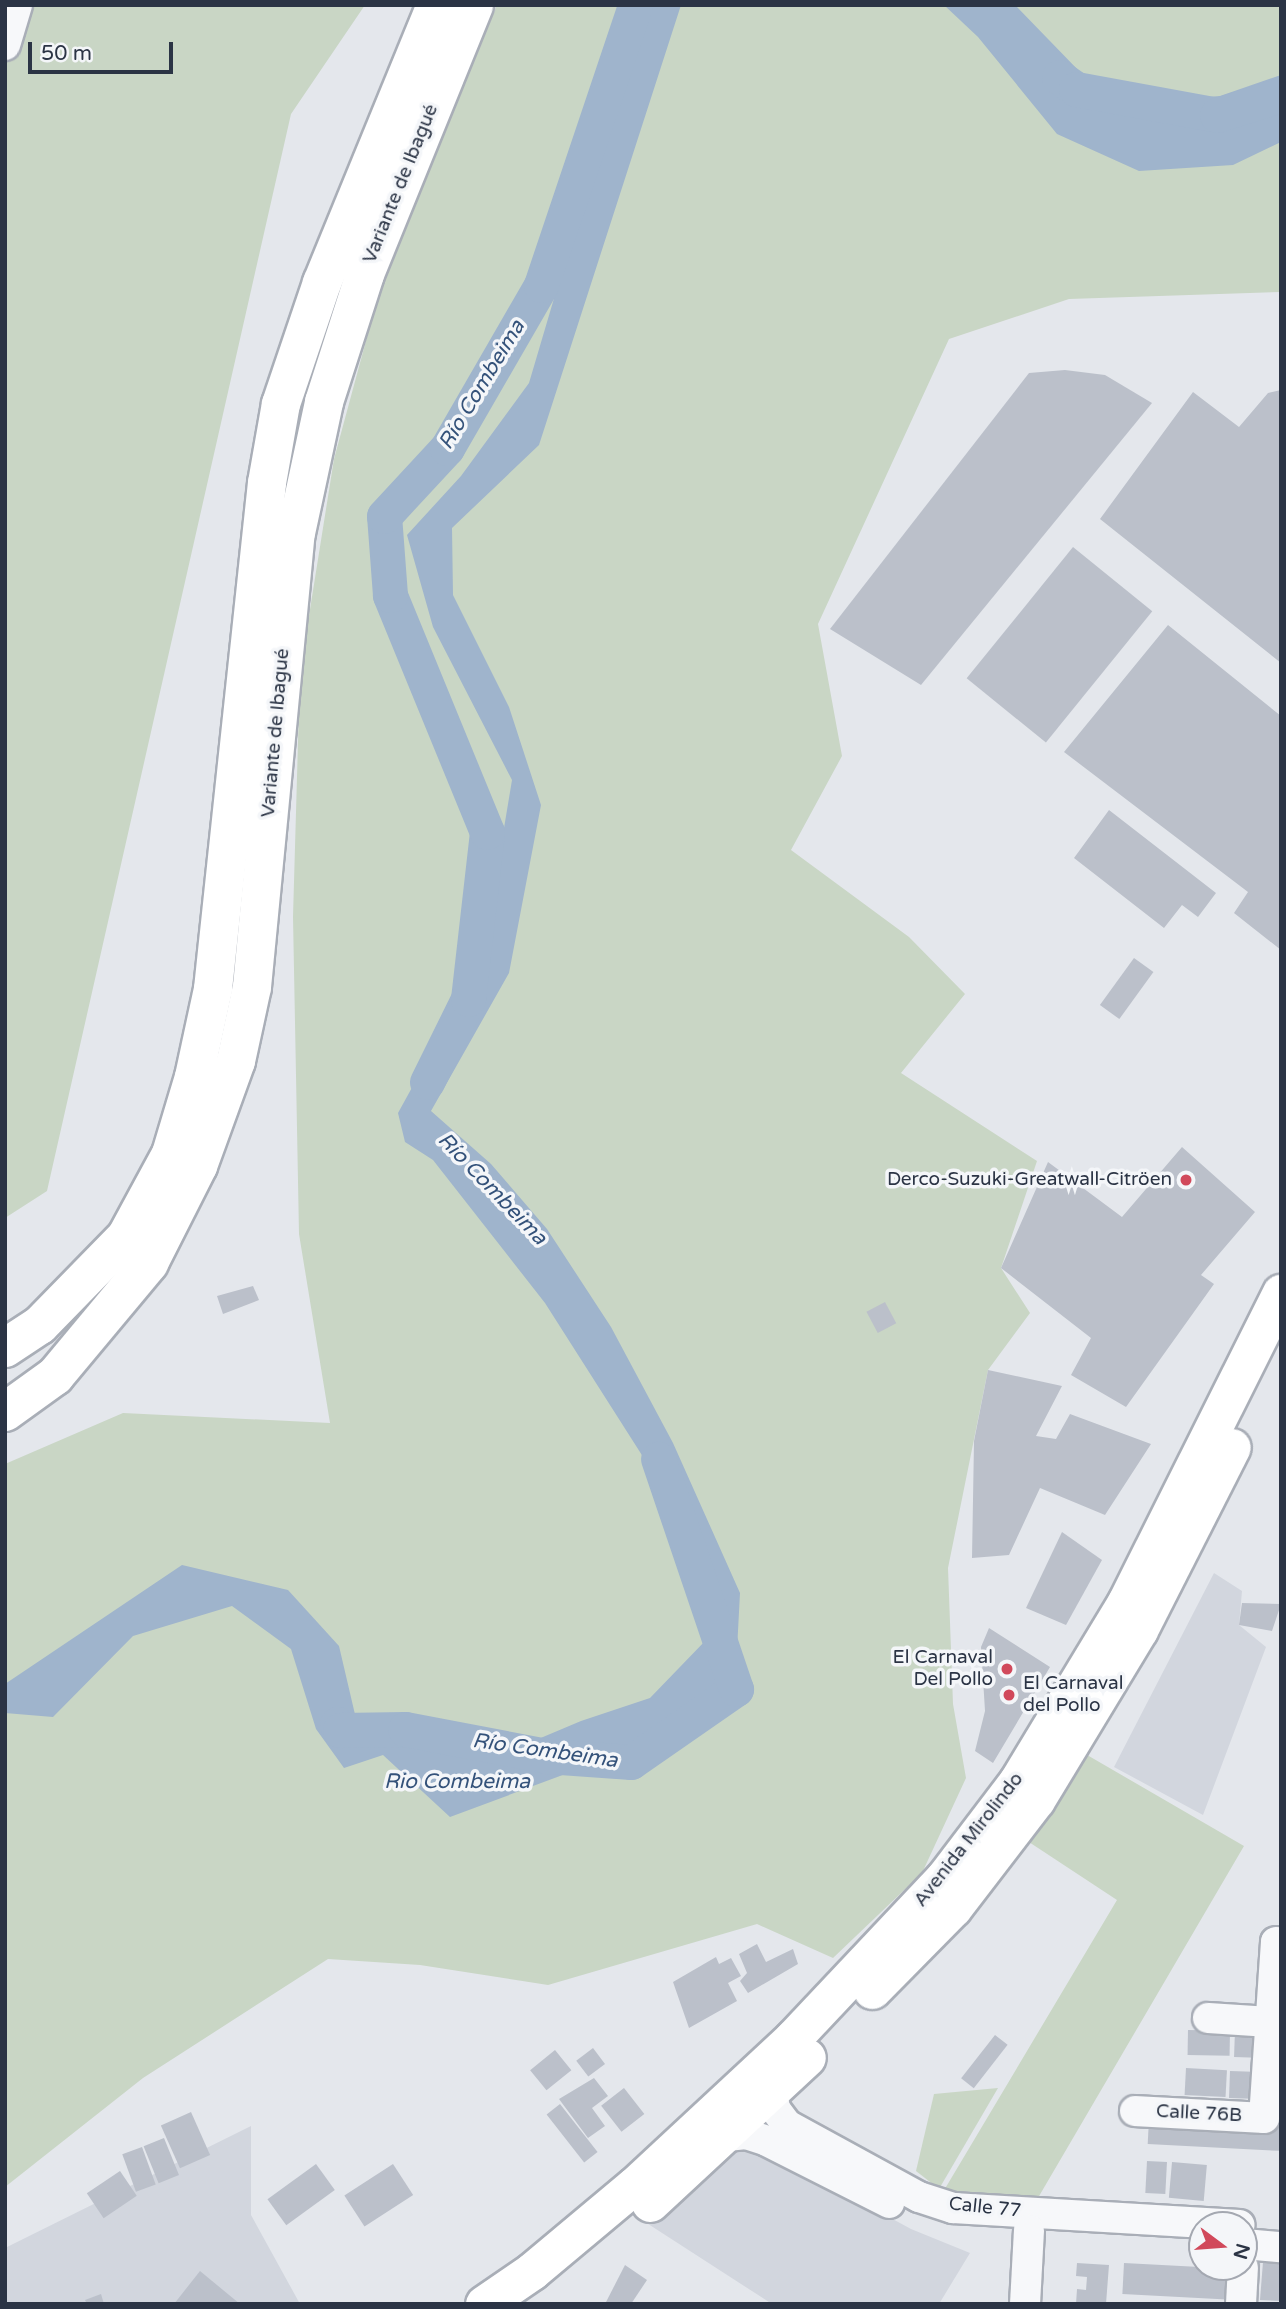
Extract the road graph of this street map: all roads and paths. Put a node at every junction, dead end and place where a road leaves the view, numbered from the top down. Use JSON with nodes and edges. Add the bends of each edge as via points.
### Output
{"nodes":[{"id":1,"x":17,"y":5,"type":"edge"},
{"id":2,"x":457,"y":14,"type":"edge"},
{"id":3,"x":5,"y":45,"type":"edge"},
{"id":4,"x":1281,"y":1293,"type":"edge"},
{"id":5,"x":1281,"y":1347,"type":"edge"},
{"id":6,"x":5,"y":1348,"type":"edge"},
{"id":7,"x":5,"y":1412,"type":"edge"},
{"id":8,"x":1279,"y":1943,"type":"edge"},
{"id":9,"x":1209,"y":2018,"type":"dead end"},
{"id":10,"x":1270,"y":2022,"type":"junction"},
{"id":11,"x":772,"y":2093,"type":"junction"},
{"id":12,"x":1135,"y":2111,"type":"dead end"},
{"id":13,"x":727,"y":2136,"type":"junction"},
{"id":14,"x":1017,"y":2224,"type":"junction"},
{"id":15,"x":1281,"y":2228,"type":"edge"},
{"id":16,"x":1188,"y":2230,"type":"edge"},
{"id":17,"x":1258,"y":2230,"type":"edge"},
{"id":18,"x":1258,"y":2238,"type":"edge"},
{"id":19,"x":1188,"y":2240,"type":"edge"},
{"id":20,"x":1281,"y":2247,"type":"edge"},
{"id":21,"x":1242,"y":2281,"type":"edge"},
{"id":22,"x":484,"y":2304,"type":"edge"},
{"id":23,"x":523,"y":2304,"type":"edge"},
{"id":24,"x":1025,"y":2304,"type":"edge"},
{"id":25,"x":1241,"y":2304,"type":"edge"}],
"edges":[{"from":1,"to":3,"type":"street"},
{"from":2,"to":6,"type":"highway","name":"Variante de Ibagué","via":[[322,283],[281,404],[267,483],[213,989],[171,1154],[127,1237],[40,1325]]},
{"from":2,"to":7,"type":"highway","name":"Variante de Ibagué","via":[[365,274],[318,428],[296,533],[252,987],[236,1061],[198,1166],[149,1263],[55,1376]]},
{"from":4,"to":22,"type":"main road","name":"Avenida Mirolindo","via":[[1126,1602],[1017,1782],[944,1878],[793,2038],[645,2176],[542,2263]]},
{"from":5,"to":11,"type":"main road","name":"Avenida Mirolindo","via":[[1139,1630],[1036,1800],[953,1908]]},
{"from":8,"to":10,"type":"street"},
{"from":9,"to":10,"type":"street"},
{"from":10,"to":12,"type":"street","name":"Calle 76B","via":[[1264,2118]]},
{"from":11,"to":13,"type":"main road","name":"Avenida Mirolindo"},
{"from":11,"to":14,"type":"street","name":"Calle 77","via":[[775,2109],[787,2124],[919,2197]]},
{"from":13,"to":14,"type":"street","name":"Calle 77","via":[[746,2134],[767,2141],[948,2228]]},
{"from":13,"to":23,"type":"main road","name":"Avenida Mirolindo","via":[[605,2244]]},
{"from":14,"to":16,"type":"street","name":"Calle 77"},
{"from":14,"to":19,"type":"street","name":"Calle 77"},
{"from":14,"to":24,"type":"street"},
{"from":15,"to":17,"type":"street","name":"Calle 77"},
{"from":18,"to":20,"type":"street","name":"Calle 77"},
{"from":21,"to":25,"type":"street"}]}
